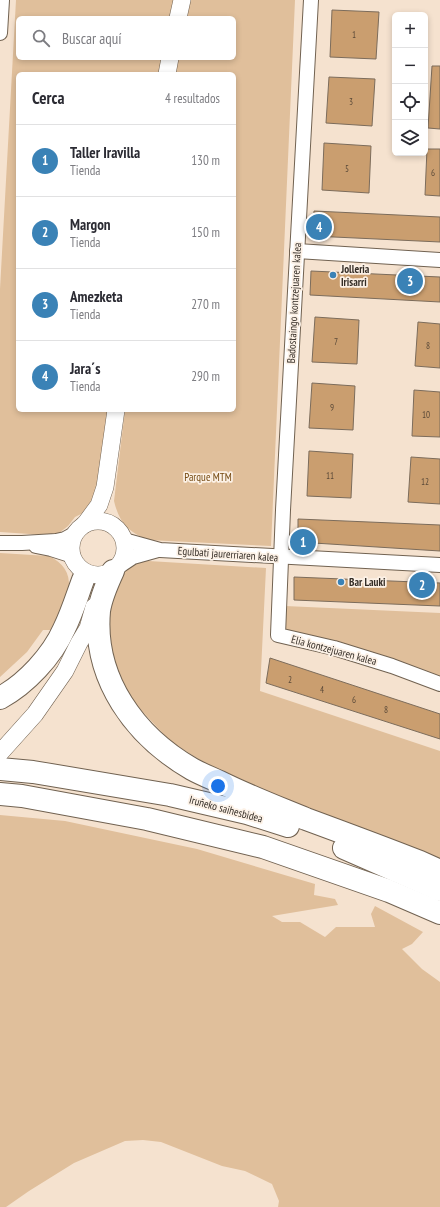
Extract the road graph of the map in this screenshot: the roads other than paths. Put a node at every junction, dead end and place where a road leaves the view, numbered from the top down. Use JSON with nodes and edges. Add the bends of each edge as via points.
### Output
{"nodes":[{"id":1,"x":2,"y":0,"type":"edge"},
{"id":2,"x":182,"y":0,"type":"edge"},
{"id":3,"x":311,"y":0,"type":"edge"},
{"id":4,"x":178,"y":16,"type":"edge"},
{"id":5,"x":0,"y":34,"type":"edge"},
{"id":6,"x":170,"y":60,"type":"edge"},
{"id":7,"x":167,"y":72,"type":"edge"},
{"id":8,"x":297,"y":251,"type":"junction"},
{"id":9,"x":440,"y":260,"type":"edge"},
{"id":10,"x":116,"y":412,"type":"edge"},
{"id":11,"x":106,"y":487,"type":"junction"},
{"id":12,"x":109,"y":523,"type":"junction"},
{"id":13,"x":80,"y":529,"type":"junction"},
{"id":14,"x":124,"y":540,"type":"junction"},
{"id":15,"x":0,"y":543,"type":"edge"},
{"id":16,"x":22,"y":543,"type":"junction"},
{"id":17,"x":160,"y":550,"type":"junction"},
{"id":18,"x":72,"y":556,"type":"junction"},
{"id":19,"x":281,"y":557,"type":"junction"},
{"id":20,"x":440,"y":566,"type":"edge"},
{"id":21,"x":100,"y":573,"type":"junction"},
{"id":22,"x":440,"y":684,"type":"edge"},
{"id":23,"x":0,"y":698,"type":"edge"},
{"id":24,"x":0,"y":753,"type":"edge"},
{"id":25,"x":0,"y":769,"type":"edge"},
{"id":26,"x":0,"y":794,"type":"edge"},
{"id":27,"x":440,"y":871,"type":"edge"},
{"id":28,"x":440,"y":890,"type":"edge"},
{"id":29,"x":440,"y":913,"type":"edge"}],
"edges":[{"from":1,"to":5,"type":"street"},
{"from":2,"to":4,"type":"street"},
{"from":3,"to":8,"type":"street","name":"Badostaingo kontzejuaren kalea"},
{"from":6,"to":7,"type":"street"},
{"from":8,"to":9,"type":"street"},
{"from":8,"to":19,"type":"street","name":"Badostaingo kontzejuaren kalea"},
{"from":10,"to":11,"type":"street"},
{"from":11,"to":12,"type":"street"},
{"from":11,"to":13,"type":"street","via":[[99,504]]},
{"from":12,"to":13,"type":"street","via":[[96,521]]},
{"from":12,"to":14,"type":"street","via":[[118,530]]},
{"from":13,"to":16,"type":"street","via":[[65,539]]},
{"from":13,"to":18,"type":"street","via":[[71,544]]},
{"from":14,"to":17,"type":"street","name":"Egulbati jaurerriaren kalea"},
{"from":14,"to":21,"type":"street","via":[[126,549],[123,559]]},
{"from":15,"to":16,"type":"street"},
{"from":16,"to":18,"type":"street"},
{"from":17,"to":19,"type":"street","name":"Egulbati jaurerriaren kalea"},
{"from":17,"to":21,"type":"street","name":"Egulbati jaurerriaren kalea","via":[[133,556]]},
{"from":18,"to":21,"type":"street","via":[[75,562]]},
{"from":19,"to":20,"type":"street","name":"Egulbati jaurerriaren kalea"},
{"from":19,"to":22,"type":"street","name":"Elia kontzejuaren kalea","via":[[278,635],[334,648]]},
{"from":21,"to":23,"type":"highway","via":[[48,654],[30,676]]},
{"from":21,"to":24,"type":"street","via":[[85,603],[79,643],[65,671],[35,714]]},
{"from":21,"to":27,"type":"highway","via":[[105,588],[99,611],[101,655],[114,691],[145,733],[192,769],[260,801]]},
{"from":25,"to":28,"type":"highway","name":"Iruñeko saihesbidea","via":[[33,772],[170,795],[247,813],[318,836]]},
{"from":26,"to":29,"type":"highway","via":[[147,819],[263,847],[389,891]]}]}
